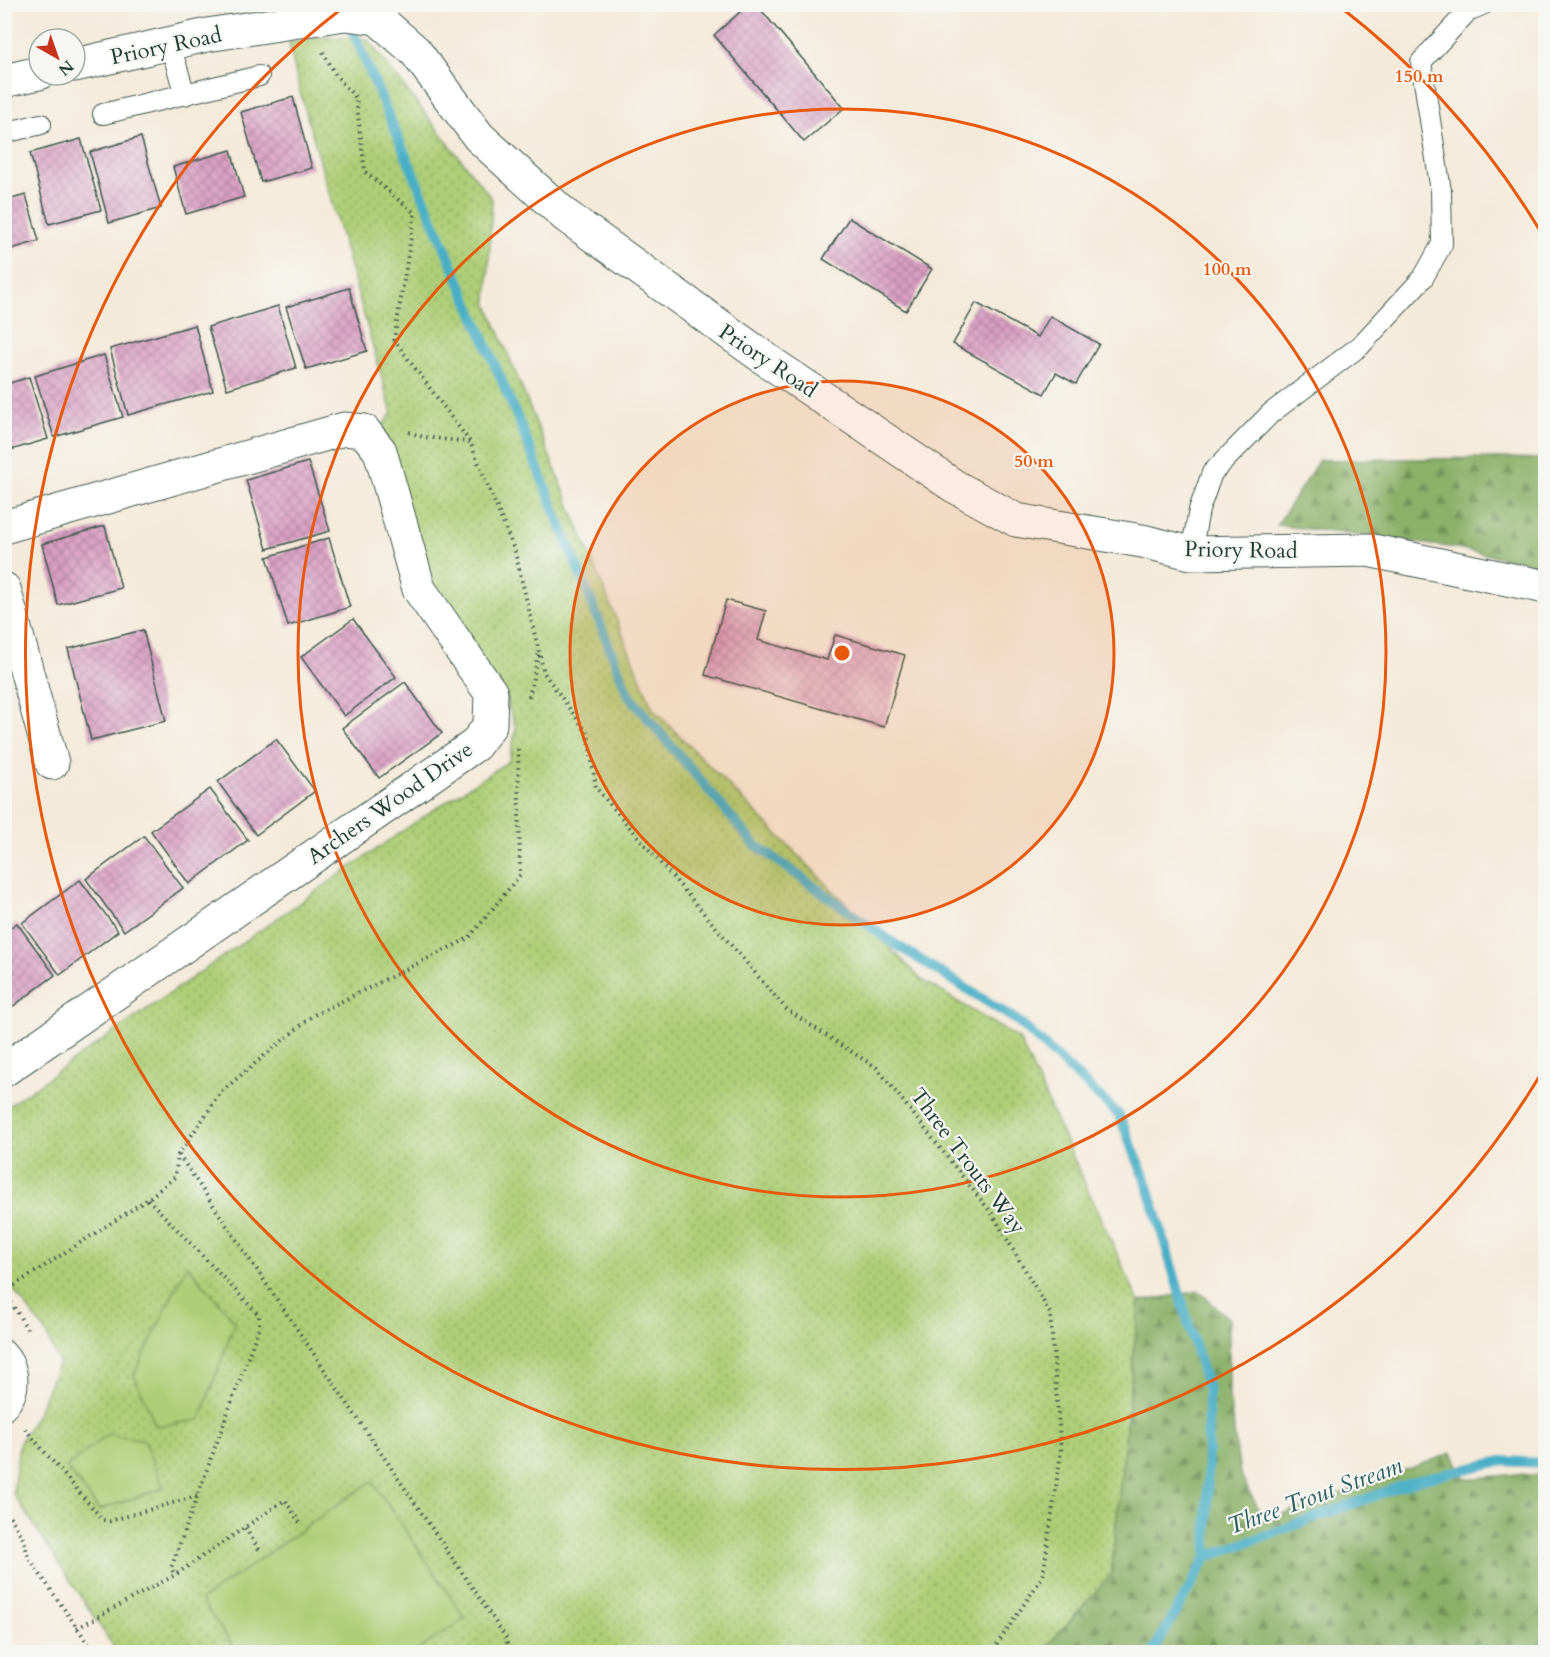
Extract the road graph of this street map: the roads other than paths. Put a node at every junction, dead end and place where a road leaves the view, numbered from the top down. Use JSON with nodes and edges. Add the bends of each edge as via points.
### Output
{"nodes":[{"id":1,"x":1484,"y":4,"type":"edge"},
{"id":2,"x":377,"y":11,"type":"edge"},
{"id":3,"x":170,"y":44,"type":"junction"},
{"id":4,"x":87,"y":62,"type":"edge"},
{"id":5,"x":27,"y":76,"type":"edge"},
{"id":6,"x":259,"y":76,"type":"dead end"},
{"id":7,"x":4,"y":81,"type":"edge"},
{"id":8,"x":185,"y":95,"type":"junction"},
{"id":9,"x":103,"y":114,"type":"dead end"},
{"id":10,"x":41,"y":124,"type":"dead end"},
{"id":11,"x":4,"y":133,"type":"edge"},
{"id":12,"x":4,"y":527,"type":"edge"},
{"id":13,"x":1191,"y":553,"type":"junction"},
{"id":14,"x":1545,"y":587,"type":"edge"},
{"id":15,"x":4,"y":589,"type":"edge"},
{"id":16,"x":52,"y":763,"type":"dead end"},
{"id":17,"x":4,"y":1070,"type":"edge"},
{"id":18,"x":4,"y":1350,"type":"edge"},
{"id":19,"x":12,"y":1417,"type":"edge"}],
"edges":[{"from":1,"to":13,"type":"lane","via":[[1468,11],[1420,62],[1441,191],[1442,244],[1423,278],[1360,346],[1271,413],[1212,473],[1199,510]]},
{"from":2,"to":3,"type":"street","name":"Priory Road"},
{"from":2,"to":13,"type":"street","name":"Priory Road","via":[[415,51],[479,137],[566,216],[713,324],[954,486],[1016,520]]},
{"from":3,"to":4,"type":"street","name":"Priory Road"},
{"from":3,"to":8,"type":"lane"},
{"from":5,"to":7,"type":"street"},
{"from":6,"to":8,"type":"lane"},
{"from":8,"to":9,"type":"lane"},
{"from":10,"to":11,"type":"lane"},
{"from":12,"to":17,"type":"street","name":"Archers Wood Drive","via":[[344,429],[364,431],[380,451],[419,589],[491,693],[490,725],[475,745]]},
{"from":13,"to":14,"type":"street","name":"Priory Road","via":[[1368,550]]},
{"from":15,"to":16,"type":"street"},
{"from":18,"to":19,"type":"lane","via":[[18,1373]]}]}
